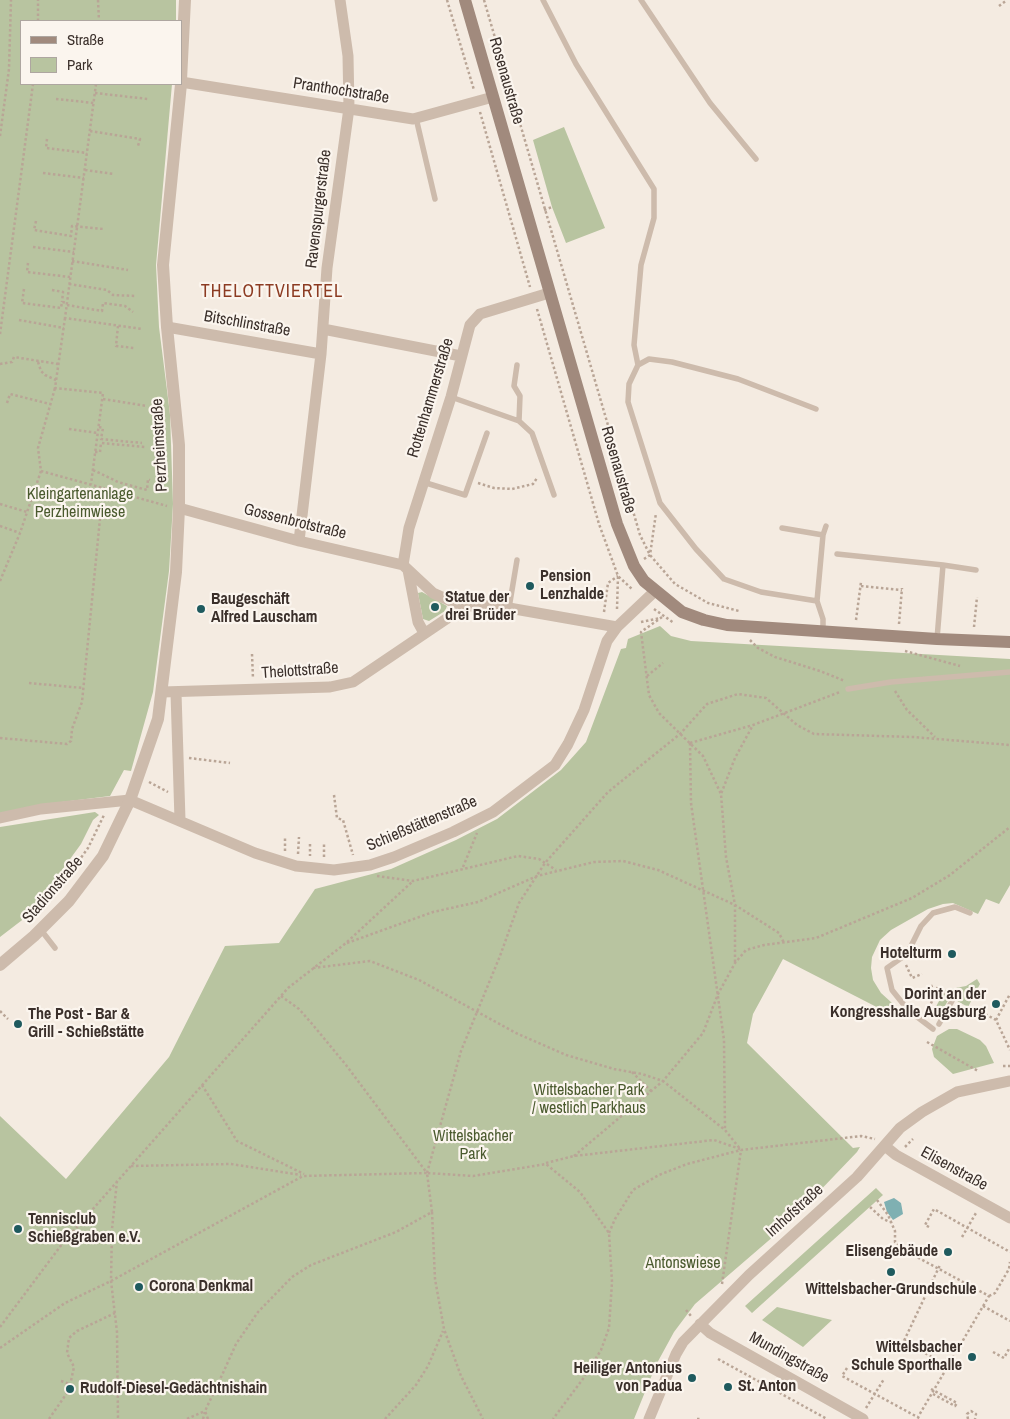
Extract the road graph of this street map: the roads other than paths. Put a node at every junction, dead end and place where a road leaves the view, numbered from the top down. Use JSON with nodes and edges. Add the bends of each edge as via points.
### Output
{"nodes":[{"id":1,"x":185,"y":0,"type":"edge"},
{"id":2,"x":340,"y":0,"type":"edge"},
{"id":3,"x":465,"y":0,"type":"edge"},
{"id":4,"x":542,"y":0,"type":"edge"},
{"id":5,"x":641,"y":0,"type":"edge"},
{"id":6,"x":182,"y":62,"type":"edge"},
{"id":7,"x":182,"y":82,"type":"edge"},
{"id":8,"x":181,"y":85,"type":"edge"},
{"id":9,"x":493,"y":97,"type":"junction"},
{"id":10,"x":349,"y":108,"type":"junction"},
{"id":11,"x":416,"y":118,"type":"junction"},
{"id":12,"x":756,"y":159,"type":"dead end"},
{"id":13,"x":435,"y":199,"type":"dead end"},
{"id":14,"x":549,"y":293,"type":"junction"},
{"id":15,"x":167,"y":327,"type":"junction"},
{"id":16,"x":323,"y":329,"type":"junction"},
{"id":17,"x":321,"y":354,"type":"junction"},
{"id":18,"x":461,"y":356,"type":"junction"},
{"id":19,"x":516,"y":365,"type":"dead end"},
{"id":20,"x":638,"y":365,"type":"junction"},
{"id":21,"x":451,"y":398,"type":"junction"},
{"id":22,"x":816,"y":409,"type":"dead end"},
{"id":23,"x":519,"y":421,"type":"junction"},
{"id":24,"x":486,"y":434,"type":"dead end"},
{"id":25,"x":423,"y":482,"type":"junction"},
{"id":26,"x":554,"y":496,"type":"dead end"},
{"id":27,"x":179,"y":508,"type":"junction"},
{"id":28,"x":826,"y":526,"type":"dead end"},
{"id":29,"x":782,"y":528,"type":"dead end"},
{"id":30,"x":823,"y":535,"type":"junction"},
{"id":31,"x":299,"y":541,"type":"junction"},
{"id":32,"x":837,"y":554,"type":"dead end"},
{"id":33,"x":517,"y":560,"type":"dead end"},
{"id":34,"x":943,"y":566,"type":"junction"},
{"id":35,"x":405,"y":568,"type":"junction"},
{"id":36,"x":976,"y":570,"type":"dead end"},
{"id":37,"x":655,"y":591,"type":"junction"},
{"id":38,"x":817,"y":601,"type":"junction"},
{"id":39,"x":464,"y":607,"type":"junction"},
{"id":40,"x":509,"y":608,"type":"junction"},
{"id":41,"x":617,"y":627,"type":"junction"},
{"id":42,"x":823,"y":630,"type":"junction"},
{"id":43,"x":424,"y":633,"type":"junction"},
{"id":44,"x":937,"y":639,"type":"junction"},
{"id":45,"x":1010,"y":642,"type":"edge"},
{"id":46,"x":1010,"y":672,"type":"edge"},
{"id":47,"x":848,"y":689,"type":"road end"},
{"id":48,"x":162,"y":692,"type":"junction"},
{"id":49,"x":176,"y":693,"type":"junction"},
{"id":50,"x":130,"y":800,"type":"junction"},
{"id":51,"x":0,"y":818,"type":"edge"},
{"id":52,"x":180,"y":820,"type":"junction"},
{"id":53,"x":970,"y":913,"type":"dead end"},
{"id":54,"x":41,"y":930,"type":"junction"},
{"id":55,"x":55,"y":948,"type":"dead end"},
{"id":56,"x":0,"y":965,"type":"edge"},
{"id":57,"x":952,"y":1001,"type":"dead end"},
{"id":58,"x":939,"y":1024,"type":"dead end"},
{"id":59,"x":933,"y":1029,"type":"dead end"},
{"id":60,"x":1010,"y":1081,"type":"edge"},
{"id":61,"x":885,"y":1146,"type":"junction"},
{"id":62,"x":1010,"y":1218,"type":"edge"},
{"id":63,"x":696,"y":1320,"type":"junction"},
{"id":64,"x":865,"y":1414,"type":"edge"},
{"id":65,"x":649,"y":1419,"type":"edge"}],
"edges":[{"from":1,"to":6,"type":"street","name":"Perzheimstraße"},
{"from":2,"to":10,"type":"street","name":"Ravenspurgerstraße","via":[[348,56]]},
{"from":3,"to":9,"type":"main road","name":"Rosenaustraße"},
{"from":4,"to":20,"type":"lane","via":[[576,64],[654,189],[654,218],[642,266],[634,345]]},
{"from":5,"to":12,"type":"lane","via":[[710,104]]},
{"from":7,"to":10,"type":"street","name":"Pranthochstraße"},
{"from":8,"to":15,"type":"street","name":"Perzheimstraße","via":[[163,265]]},
{"from":9,"to":11,"type":"street","name":"Pranthochstraße"},
{"from":9,"to":14,"type":"main road","name":"Rosenaustraße"},
{"from":10,"to":11,"type":"street","name":"Pranthochstraße"},
{"from":10,"to":16,"type":"street","name":"Ravenspurgerstraße","via":[[327,268]]},
{"from":11,"to":13,"type":"lane"},
{"from":14,"to":18,"type":"street","name":"Rottenhammerstraße","via":[[480,314],[470,325]]},
{"from":14,"to":37,"type":"main road","name":"Rosenaustraße","via":[[617,524],[634,566]]},
{"from":15,"to":17,"type":"street","name":"Bitschlinstraße"},
{"from":15,"to":27,"type":"street","name":"Perzheimstraße","via":[[179,445]]},
{"from":16,"to":17,"type":"street","name":"Ravenspurgerstraße"},
{"from":16,"to":18,"type":"street"},
{"from":17,"to":31,"type":"street","name":"Ravenspurgerstraße"},
{"from":18,"to":21,"type":"street","name":"Rottenhammerstraße"},
{"from":19,"to":23,"type":"lane","via":[[514,386],[520,396]]},
{"from":20,"to":22,"type":"lane","via":[[649,359],[672,362],[738,379]]},
{"from":20,"to":38,"type":"lane","via":[[629,384],[628,402],[660,503],[686,538],[724,578],[761,592]]},
{"from":21,"to":23,"type":"lane"},
{"from":21,"to":25,"type":"street","name":"Rottenhammerstraße"},
{"from":23,"to":26,"type":"lane","via":[[532,433]]},
{"from":24,"to":25,"type":"lane","via":[[466,496]]},
{"from":25,"to":35,"type":"street","name":"Rottenhammerstraße","via":[[409,528]]},
{"from":27,"to":31,"type":"street","name":"Gossenbrotstraße"},
{"from":27,"to":48,"type":"street","name":"Perzheimstraße","via":[[176,572]]},
{"from":28,"to":30,"type":"lane"},
{"from":29,"to":30,"type":"lane"},
{"from":30,"to":38,"type":"lane"},
{"from":31,"to":35,"type":"street","name":"Gossenbrotstraße"},
{"from":32,"to":34,"type":"lane"},
{"from":33,"to":40,"type":"lane"},
{"from":34,"to":36,"type":"lane"},
{"from":34,"to":44,"type":"lane"},
{"from":35,"to":39,"type":"street","via":[[434,592]]},
{"from":35,"to":43,"type":"street","via":[[418,622]]},
{"from":37,"to":41,"type":"street","name":"Schießstättenstraße"},
{"from":37,"to":42,"type":"main road","name":"Rosenaustraße","via":[[682,612],[704,620],[727,625]]},
{"from":38,"to":42,"type":"lane","via":[[824,619]]},
{"from":39,"to":40,"type":"street"},
{"from":39,"to":43,"type":"street","name":"Thelottstraße"},
{"from":40,"to":41,"type":"street"},
{"from":41,"to":52,"type":"street","name":"Schießstättenstraße","via":[[607,641],[584,710],[555,765],[492,812],[453,832],[370,865],[334,870],[297,866],[255,853]]},
{"from":42,"to":44,"type":"main road","name":"Rosenaustraße"},
{"from":43,"to":49,"type":"street","name":"Thelottstraße","via":[[353,682],[330,687]]},
{"from":44,"to":45,"type":"main road","name":"Rosenaustraße"},
{"from":46,"to":47,"type":"lane"},
{"from":48,"to":49,"type":"street","name":"Thelottstraße"},
{"from":48,"to":50,"type":"street","name":"Perzheimstraße","via":[[158,719]]},
{"from":49,"to":52,"type":"street"},
{"from":50,"to":51,"type":"street","name":"Schießstättenstraße","via":[[41,809]]},
{"from":50,"to":52,"type":"street","name":"Schießstättenstraße"},
{"from":50,"to":54,"type":"street","name":"Stadionstraße","via":[[103,856],[69,901]]},
{"from":53,"to":59,"type":"lane","via":[[955,907],[932,913],[921,926],[908,954],[887,968],[892,990],[908,1010]]},
{"from":54,"to":55,"type":"lane"},
{"from":54,"to":56,"type":"street","name":"Stadionstraße"},
{"from":57,"to":58,"type":"lane"},
{"from":60,"to":61,"type":"street","name":"Imhofstraße","via":[[956,1092],[900,1128]]},
{"from":61,"to":62,"type":"street","name":"Elisenstraße","via":[[896,1156]]},
{"from":61,"to":63,"type":"street","name":"Imhofstraße","via":[[857,1177]]},
{"from":63,"to":64,"type":"street","name":"Mundingstraße","via":[[710,1333]]},
{"from":63,"to":65,"type":"street","name":"Imhofstraße","via":[[676,1354]]}]}
